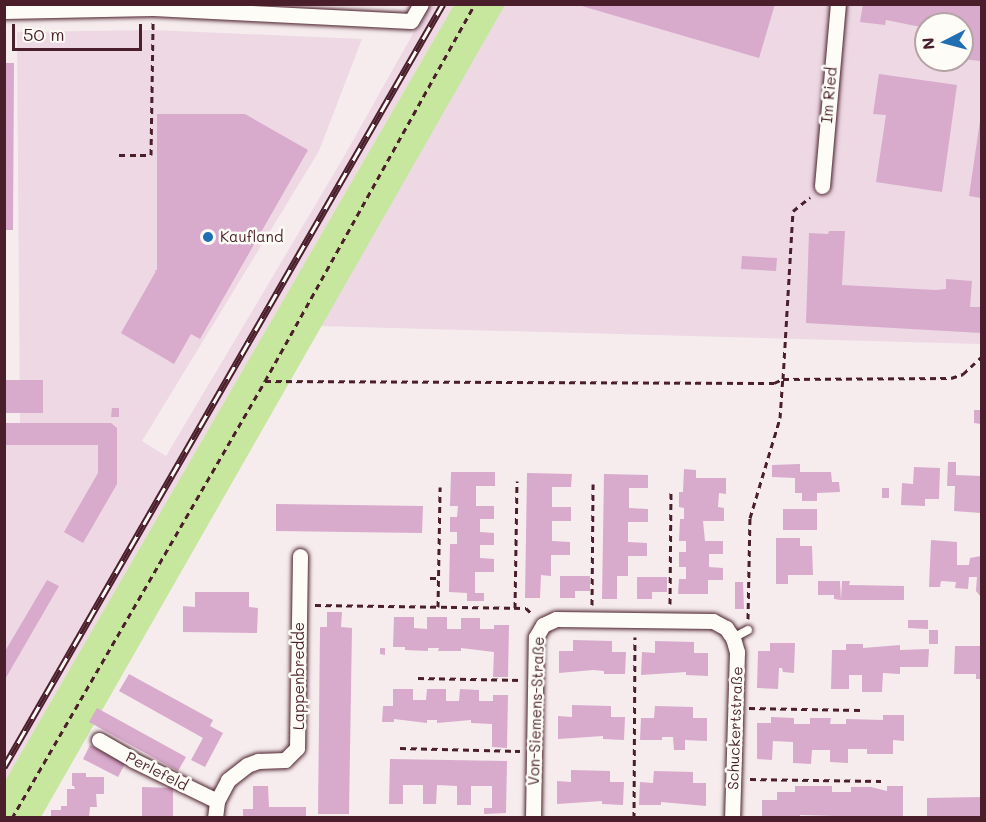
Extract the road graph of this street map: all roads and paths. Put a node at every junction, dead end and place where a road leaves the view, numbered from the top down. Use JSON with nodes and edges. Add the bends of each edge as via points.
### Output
{"nodes":[{"id":1,"x":421,"y":4,"type":"edge"},
{"id":2,"x":475,"y":4,"type":"edge"},
{"id":3,"x":838,"y":4,"type":"edge"},
{"id":4,"x":153,"y":8,"type":"junction"},
{"id":5,"x":4,"y":11,"type":"edge"},
{"id":6,"x":119,"y":155,"type":"dead end"},
{"id":7,"x":822,"y":186,"type":"joint"},
{"id":8,"x":981,"y":356,"type":"edge"},
{"id":9,"x":783,"y":379,"type":"junction"},
{"id":10,"x":265,"y":381,"type":"junction"},
{"id":11,"x":517,"y":481,"type":"dead end"},
{"id":12,"x":593,"y":484,"type":"dead end"},
{"id":13,"x":440,"y":487,"type":"dead end"},
{"id":14,"x":670,"y":490,"type":"dead end"},
{"id":15,"x":300,"y":556,"type":"dead end"},
{"id":16,"x":430,"y":578,"type":"dead end"},
{"id":17,"x":439,"y":578,"type":"junction"},
{"id":18,"x":300,"y":605,"type":"junction"},
{"id":19,"x":438,"y":607,"type":"junction"},
{"id":20,"x":515,"y":608,"type":"junction"},
{"id":21,"x":592,"y":619,"type":"junction"},
{"id":22,"x":635,"y":620,"type":"junction"},
{"id":23,"x":670,"y":621,"type":"junction"},
{"id":24,"x":543,"y":625,"type":"junction"},
{"id":25,"x":748,"y":630,"type":"joint"},
{"id":26,"x":733,"y":638,"type":"junction"},
{"id":27,"x":418,"y":678,"type":"dead end"},
{"id":28,"x":535,"y":680,"type":"junction"},
{"id":29,"x":735,"y":708,"type":"junction"},
{"id":30,"x":860,"y":710,"type":"dead end"},
{"id":31,"x":99,"y":740,"type":"dead end"},
{"id":32,"x":400,"y":748,"type":"dead end"},
{"id":33,"x":534,"y":751,"type":"junction"},
{"id":34,"x":733,"y":779,"type":"junction"},
{"id":35,"x":881,"y":782,"type":"dead end"},
{"id":36,"x":217,"y":801,"type":"junction"},
{"id":37,"x":12,"y":818,"type":"edge"},
{"id":38,"x":215,"y":818,"type":"edge"},
{"id":39,"x":533,"y":818,"type":"edge"},
{"id":40,"x":634,"y":818,"type":"edge"},
{"id":41,"x":732,"y":818,"type":"edge"}],
"edges":[{"from":1,"to":4,"type":"street","via":[[411,21]]},
{"from":2,"to":10,"type":"path"},
{"from":3,"to":7,"type":"street","name":"Im Ried"},
{"from":4,"to":5,"type":"street"},
{"from":4,"to":6,"type":"path","via":[[151,155]]},
{"from":7,"to":9,"type":"path","via":[[793,211]]},
{"from":8,"to":9,"type":"path","via":[[963,374],[951,378]]},
{"from":9,"to":10,"type":"path","via":[[774,383]]},
{"from":9,"to":25,"type":"path","via":[[780,418],[750,518]]},
{"from":10,"to":37,"type":"path"},
{"from":11,"to":20,"type":"path"},
{"from":12,"to":21,"type":"path"},
{"from":13,"to":17,"type":"path"},
{"from":14,"to":23,"type":"path"},
{"from":15,"to":18,"type":"street","name":"Lappenbredde"},
{"from":16,"to":17,"type":"path"},
{"from":17,"to":19,"type":"path"},
{"from":18,"to":19,"type":"path"},
{"from":18,"to":36,"type":"street","name":"Lappenbredde","via":[[297,748],[285,760],[247,765],[228,780]]},
{"from":19,"to":20,"type":"path"},
{"from":20,"to":24,"type":"path","via":[[526,608]]},
{"from":21,"to":22,"type":"street","name":"Von-Siemens-Straße"},
{"from":21,"to":24,"type":"street","name":"Von-Siemens-Straße","via":[[556,619]]},
{"from":22,"to":23,"type":"street","name":"Von-Siemens-Straße"},
{"from":22,"to":40,"type":"path"},
{"from":23,"to":26,"type":"street","name":"Von-Siemens-Straße","via":[[713,621],[726,628]]},
{"from":24,"to":28,"type":"street","name":"Von-Siemens-Straße","via":[[536,637]]},
{"from":25,"to":26,"type":"lane"},
{"from":26,"to":29,"type":"street","name":"Schuckertstraße","via":[[737,652]]},
{"from":27,"to":28,"type":"path"},
{"from":28,"to":33,"type":"street","name":"Von-Siemens-Straße"},
{"from":29,"to":30,"type":"path"},
{"from":29,"to":34,"type":"street","name":"Schuckertstraße"},
{"from":31,"to":36,"type":"street","name":"Perlefeld"},
{"from":32,"to":33,"type":"path"},
{"from":33,"to":39,"type":"street","name":"Von-Siemens-Straße"},
{"from":34,"to":35,"type":"path"},
{"from":34,"to":41,"type":"street","name":"Schuckertstraße"},
{"from":36,"to":38,"type":"street","name":"Lappenbredde"}]}
